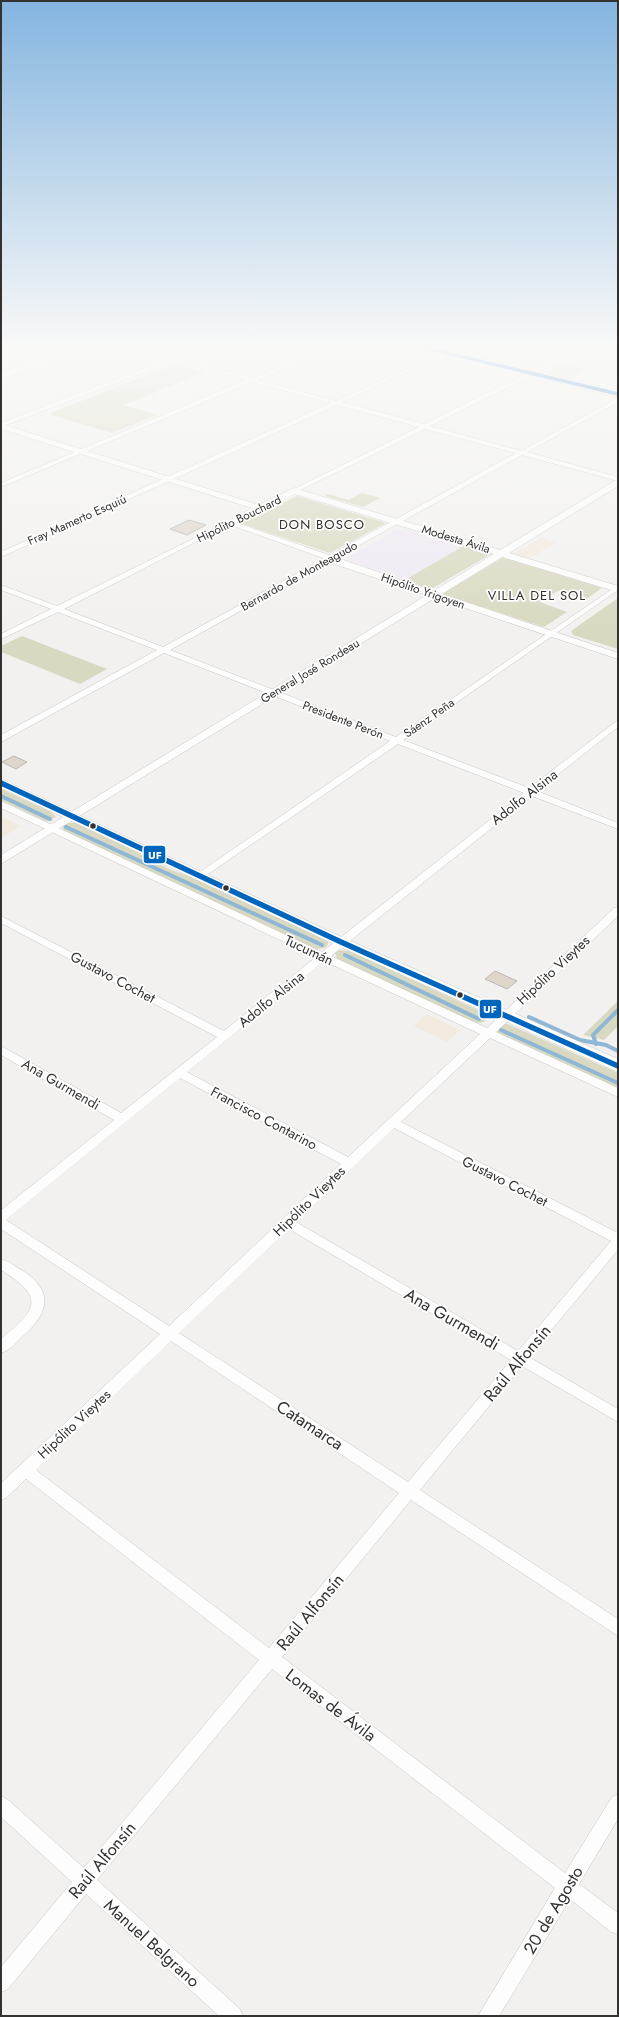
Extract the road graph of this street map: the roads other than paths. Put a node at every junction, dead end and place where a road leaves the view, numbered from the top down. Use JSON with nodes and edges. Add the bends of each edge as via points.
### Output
{"nodes":[{"id":1,"x":50,"y":441,"type":"edge"},
{"id":2,"x":106,"y":441,"type":"edge"},
{"id":3,"x":252,"y":441,"type":"edge"},
{"id":4,"x":396,"y":441,"type":"edge"},
{"id":5,"x":478,"y":441,"type":"edge"},
{"id":6,"x":544,"y":441,"type":"edge"},
{"id":7,"x":82,"y":451,"type":"junction"},
{"id":8,"x":522,"y":453,"type":"junction"},
{"id":9,"x":168,"y":479,"type":"junction"},
{"id":10,"x":618,"y":480,"type":"edge"},
{"id":11,"x":1,"y":485,"type":"edge"},
{"id":12,"x":294,"y":491,"type":"junction"},
{"id":13,"x":260,"y":508,"type":"junction"},
{"id":14,"x":397,"y":522,"type":"junction"},
{"id":15,"x":229,"y":524,"type":"junction"},
{"id":16,"x":502,"y":553,"type":"junction"},
{"id":17,"x":1,"y":554,"type":"edge"},
{"id":18,"x":330,"y":558,"type":"junction"},
{"id":19,"x":1,"y":587,"type":"edge"},
{"id":20,"x":617,"y":588,"type":"edge"},
{"id":21,"x":433,"y":595,"type":"junction"},
{"id":22,"x":57,"y":609,"type":"junction"},
{"id":23,"x":550,"y":634,"type":"junction"},
{"id":24,"x":1,"y":637,"type":"edge"},
{"id":25,"x":164,"y":650,"type":"junction"},
{"id":26,"x":618,"y":656,"type":"edge"},
{"id":27,"x":274,"y":693,"type":"junction"},
{"id":28,"x":618,"y":723,"type":"edge"},
{"id":29,"x":1,"y":739,"type":"edge"},
{"id":30,"x":397,"y":741,"type":"junction"},
{"id":31,"x":1,"y":783,"type":"edge"},
{"id":32,"x":530,"y":792,"type":"junction"},
{"id":33,"x":1,"y":804,"type":"edge"},
{"id":34,"x":72,"y":816,"type":"junction"},
{"id":35,"x":618,"y":826,"type":"edge"},
{"id":36,"x":52,"y":828,"type":"junction"},
{"id":37,"x":1,"y":860,"type":"edge"},
{"id":38,"x":201,"y":876,"type":"junction"},
{"id":39,"x":618,"y":910,"type":"edge"},
{"id":40,"x":1,"y":918,"type":"edge"},
{"id":41,"x":341,"y":942,"type":"junction"},
{"id":42,"x":323,"y":956,"type":"junction"},
{"id":43,"x":504,"y":1016,"type":"junction"},
{"id":44,"x":488,"y":1032,"type":"junction"},
{"id":45,"x":224,"y":1036,"type":"junction"},
{"id":46,"x":1,"y":1050,"type":"edge"},
{"id":47,"x":618,"y":1066,"type":"edge"},
{"id":48,"x":179,"y":1073,"type":"junction"},
{"id":49,"x":618,"y":1093,"type":"edge"},
{"id":50,"x":122,"y":1119,"type":"junction"},
{"id":51,"x":392,"y":1122,"type":"junction"},
{"id":52,"x":349,"y":1163,"type":"junction"},
{"id":53,"x":1,"y":1217,"type":"edge"},
{"id":54,"x":287,"y":1222,"type":"junction"},
{"id":55,"x":1,"y":1223,"type":"edge"},
{"id":56,"x":618,"y":1240,"type":"edge"},
{"id":57,"x":1,"y":1264,"type":"edge"},
{"id":58,"x":170,"y":1333,"type":"junction"},
{"id":59,"x":1,"y":1348,"type":"edge"},
{"id":60,"x":520,"y":1359,"type":"junction"},
{"id":61,"x":618,"y":1416,"type":"edge"},
{"id":62,"x":25,"y":1470,"type":"junction"},
{"id":63,"x":410,"y":1491,"type":"junction"},
{"id":64,"x":1,"y":1493,"type":"edge"},
{"id":65,"x":618,"y":1628,"type":"edge"},
{"id":66,"x":271,"y":1658,"type":"junction"},
{"id":67,"x":618,"y":1803,"type":"edge"},
{"id":68,"x":1,"y":1805,"type":"edge"},
{"id":69,"x":85,"y":1881,"type":"junction"},
{"id":70,"x":568,"y":1886,"type":"junction"},
{"id":71,"x":618,"y":1925,"type":"edge"},
{"id":72,"x":1,"y":1982,"type":"edge"},
{"id":73,"x":233,"y":2016,"type":"edge"},
{"id":74,"x":488,"y":2016,"type":"edge"}],
"edges":[{"from":1,"to":7,"type":"street"},
{"from":2,"to":7,"type":"street"},
{"from":3,"to":9,"type":"street","name":"Fray Mamerto Esquiú"},
{"from":4,"to":12,"type":"street","name":"Hipólito Bouchard"},
{"from":5,"to":8,"type":"street"},
{"from":6,"to":8,"type":"street","name":"Bernardo de Monteagudo"},
{"from":7,"to":9,"type":"street"},
{"from":7,"to":11,"type":"street"},
{"from":8,"to":10,"type":"street"},
{"from":8,"to":14,"type":"street","name":"Bernardo de Monteagudo"},
{"from":9,"to":13,"type":"street"},
{"from":9,"to":17,"type":"street","name":"Fray Mamerto Esquiú"},
{"from":10,"to":16,"type":"street","name":"General José Rondeau"},
{"from":12,"to":13,"type":"street","name":"Hipólito Bouchard"},
{"from":12,"to":14,"type":"street","name":"Modesta Ávila"},
{"from":13,"to":15,"type":"street","name":"Hipólito Bouchard"},
{"from":14,"to":16,"type":"street","name":"Modesta Ávila"},
{"from":14,"to":18,"type":"street","name":"Bernardo de Monteagudo"},
{"from":15,"to":18,"type":"street","name":"Hipólito Yrigoyen"},
{"from":15,"to":22,"type":"street","name":"Hipólito Bouchard"},
{"from":16,"to":20,"type":"street","name":"Modesta Ávila"},
{"from":16,"to":21,"type":"street","name":"General José Rondeau"},
{"from":18,"to":21,"type":"street","name":"Hipólito Yrigoyen"},
{"from":18,"to":25,"type":"street","name":"Bernardo de Monteagudo"},
{"from":19,"to":22,"type":"street","name":"Presidente Perón"},
{"from":20,"to":23,"type":"street","name":"Sáenz Peña"},
{"from":21,"to":23,"type":"street","name":"Hipólito Yrigoyen"},
{"from":21,"to":27,"type":"street","name":"General José Rondeau"},
{"from":22,"to":24,"type":"street","name":"Hipólito Bouchard"},
{"from":22,"to":25,"type":"street","name":"Presidente Perón"},
{"from":23,"to":26,"type":"street","name":"Hipólito Yrigoyen"},
{"from":23,"to":30,"type":"street","name":"Sáenz Peña"},
{"from":25,"to":27,"type":"street","name":"Presidente Perón"},
{"from":25,"to":29,"type":"street","name":"Bernardo de Monteagudo"},
{"from":27,"to":30,"type":"street","name":"Presidente Perón"},
{"from":27,"to":34,"type":"street","name":"General José Rondeau"},
{"from":28,"to":32,"type":"street","name":"Adolfo Alsina"},
{"from":30,"to":32,"type":"street","name":"Presidente Perón"},
{"from":30,"to":38,"type":"street","name":"Sáenz Peña"},
{"from":31,"to":34,"type":"main road","name":"Tucumán"},
{"from":32,"to":35,"type":"street","name":"Presidente Perón"},
{"from":32,"to":41,"type":"street","name":"Adolfo Alsina"},
{"from":33,"to":36,"type":"street","name":"Tucumán"},
{"from":34,"to":36,"type":"street","name":"General José Rondeau"},
{"from":34,"to":38,"type":"main road","name":"Tucumán"},
{"from":36,"to":37,"type":"street","name":"General José Rondeau"},
{"from":36,"to":42,"type":"street","name":"Tucumán"},
{"from":38,"to":41,"type":"main road","name":"Tucumán"},
{"from":39,"to":43,"type":"street","name":"Hipólito Vieytes"},
{"from":40,"to":45,"type":"street","name":"Gustavo Cochet"},
{"from":41,"to":42,"type":"street","name":"Adolfo Alsina"},
{"from":41,"to":43,"type":"main road","name":"Tucumán"},
{"from":42,"to":44,"type":"street","name":"Tucumán"},
{"from":42,"to":45,"type":"street","name":"Adolfo Alsina"},
{"from":43,"to":44,"type":"street","name":"Hipólito Vieytes"},
{"from":43,"to":47,"type":"main road","name":"Tucumán"},
{"from":44,"to":49,"type":"street","name":"Tucumán"},
{"from":44,"to":51,"type":"street","name":"Hipólito Vieytes"},
{"from":45,"to":48,"type":"street","name":"Adolfo Alsina"},
{"from":46,"to":50,"type":"street","name":"Ana Gurmendi"},
{"from":48,"to":50,"type":"street","name":"Adolfo Alsina"},
{"from":48,"to":52,"type":"street","name":"Francisco Contarino"},
{"from":50,"to":53,"type":"street","name":"Adolfo Alsina"},
{"from":51,"to":52,"type":"street","name":"Hipólito Vieytes"},
{"from":51,"to":56,"type":"street","name":"Gustavo Cochet"},
{"from":52,"to":54,"type":"street","name":"Hipólito Vieytes"},
{"from":54,"to":58,"type":"street","name":"Hipólito Vieytes"},
{"from":54,"to":60,"type":"street","name":"Ana Gurmendi"},
{"from":55,"to":58,"type":"street","name":"Catamarca"},
{"from":56,"to":60,"type":"street","name":"Raúl Alfonsín"},
{"from":57,"to":59,"type":"street","via":[[29,1282],[37,1292],[40,1303],[37,1313],[28,1324]]},
{"from":58,"to":62,"type":"street","name":"Hipólito Vieytes"},
{"from":58,"to":63,"type":"street","name":"Catamarca"},
{"from":60,"to":61,"type":"street","name":"Ana Gurmendi"},
{"from":60,"to":63,"type":"street","name":"Raúl Alfonsín"},
{"from":62,"to":64,"type":"street","name":"Hipólito Vieytes"},
{"from":62,"to":66,"type":"street","name":"Lomas de Ávila"},
{"from":63,"to":65,"type":"street","name":"Catamarca"},
{"from":63,"to":66,"type":"street","name":"Raúl Alfonsín"},
{"from":66,"to":69,"type":"street","name":"Raúl Alfonsín"},
{"from":66,"to":70,"type":"street","name":"Lomas de Ávila"},
{"from":67,"to":70,"type":"street","name":"20 de Agosto"},
{"from":68,"to":69,"type":"street","name":"Manuel Belgrano"},
{"from":69,"to":72,"type":"street","name":"Raúl Alfonsín"},
{"from":69,"to":73,"type":"street","name":"Manuel Belgrano"},
{"from":70,"to":71,"type":"street","name":"Lomas de Ávila"},
{"from":70,"to":74,"type":"street","name":"20 de Agosto"}]}
